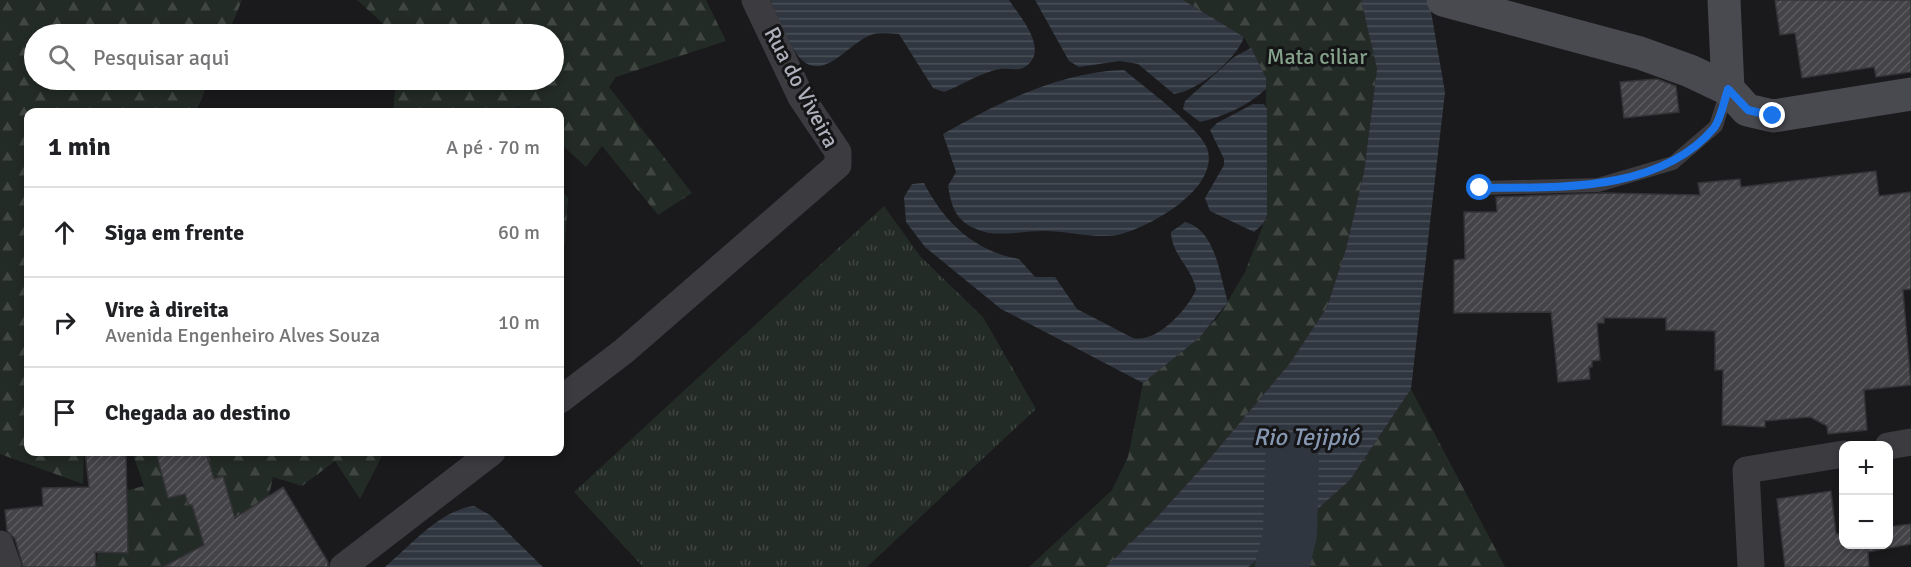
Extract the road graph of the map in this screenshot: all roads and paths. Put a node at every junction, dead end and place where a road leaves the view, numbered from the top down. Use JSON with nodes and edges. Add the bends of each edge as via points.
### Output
{"nodes":[{"id":1,"x":755,"y":0,"type":"edge"},
{"id":2,"x":1443,"y":0,"type":"edge"},
{"id":3,"x":1724,"y":0,"type":"edge"},
{"id":4,"x":1728,"y":89,"type":"junction"},
{"id":5,"x":1911,"y":94,"type":"edge"},
{"id":6,"x":1480,"y":188,"type":"dead end"},
{"id":7,"x":564,"y":397,"type":"edge"},
{"id":8,"x":1911,"y":442,"type":"edge"},
{"id":9,"x":1893,"y":445,"type":"edge"},
{"id":10,"x":1839,"y":455,"type":"edge"},
{"id":11,"x":487,"y":456,"type":"edge"},
{"id":12,"x":0,"y":544,"type":"edge"},
{"id":13,"x":8,"y":567,"type":"edge"},
{"id":14,"x":343,"y":567,"type":"edge"},
{"id":15,"x":1751,"y":567,"type":"edge"}],
"edges":[{"from":1,"to":7,"type":"street","name":"Rua do Viveira","via":[[801,97],[840,161],[624,351]]},
{"from":2,"to":4,"type":"main road","via":[[1640,53]]},
{"from":3,"to":4,"type":"main road"},
{"from":4,"to":5,"type":"main road","via":[[1748,110],[1773,116]]},
{"from":4,"to":6,"type":"lane","via":[[1716,126],[1673,163],[1598,185]]},
{"from":8,"to":9,"type":"street"},
{"from":10,"to":15,"type":"street","via":[[1746,470]]},
{"from":11,"to":14,"type":"street"},
{"from":12,"to":13,"type":"street"}]}
